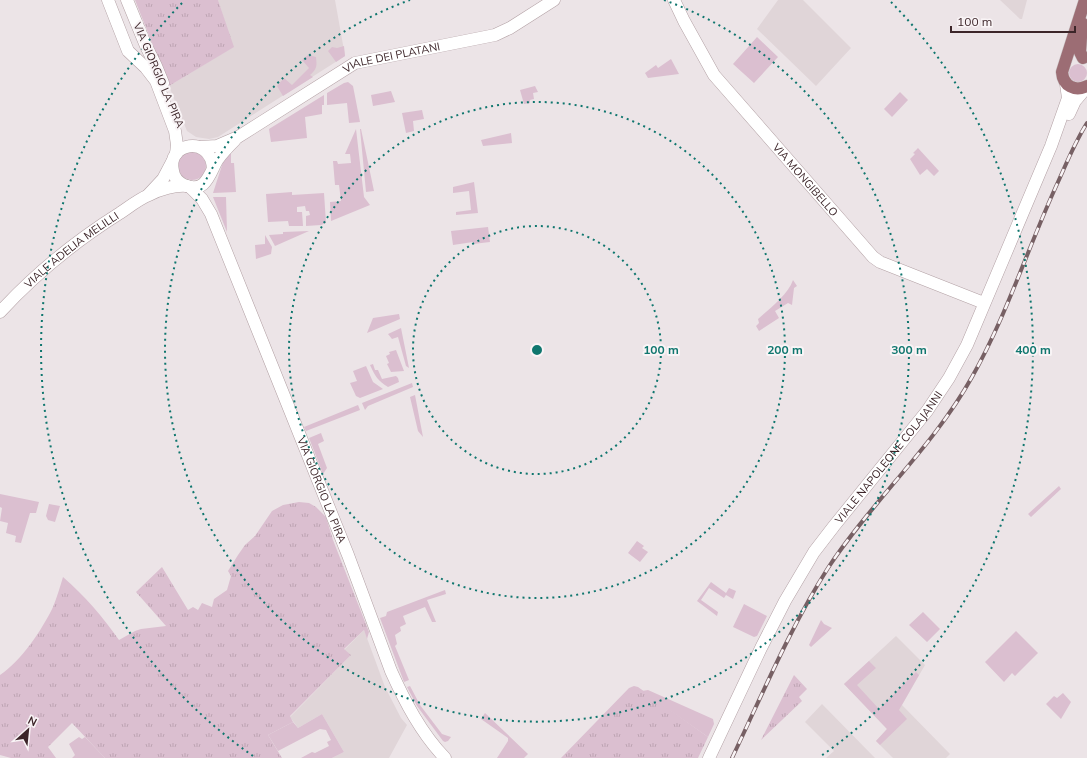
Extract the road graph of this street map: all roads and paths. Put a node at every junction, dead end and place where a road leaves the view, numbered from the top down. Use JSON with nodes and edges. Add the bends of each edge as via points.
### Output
{"nodes":[{"id":1,"x":108,"y":0,"type":"edge"},
{"id":2,"x":127,"y":0,"type":"edge"},
{"id":3,"x":554,"y":0,"type":"edge"},
{"id":4,"x":674,"y":0,"type":"edge"},
{"id":5,"x":1084,"y":3,"type":"edge"},
{"id":6,"x":1085,"y":59,"type":"edge"},
{"id":7,"x":1064,"y":66,"type":"junction"},
{"id":8,"x":1066,"y":84,"type":"junction"},
{"id":9,"x":1085,"y":89,"type":"edge"},
{"id":10,"x":238,"y":137,"type":"junction"},
{"id":11,"x":1051,"y":146,"type":"junction"},
{"id":12,"x":199,"y":147,"type":"junction"},
{"id":13,"x":174,"y":157,"type":"junction"},
{"id":14,"x":212,"y":171,"type":"junction"},
{"id":15,"x":188,"y":187,"type":"junction"},
{"id":16,"x":148,"y":195,"type":"junction"},
{"id":17,"x":211,"y":214,"type":"junction"},
{"id":18,"x":984,"y":303,"type":"junction"},
{"id":19,"x":0,"y":312,"type":"edge"},
{"id":20,"x":440,"y":756,"type":"edge"},
{"id":21,"x":709,"y":758,"type":"edge"}],
"edges":[{"from":1,"to":13,"type":"street","name":"VIA GIORGIO LA PIRA","via":[[128,51],[156,81],[175,130],[177,144]]},
{"from":2,"to":12,"type":"street","name":"VIA GIORGIO LA PIRA","via":[[182,131]]},
{"from":3,"to":10,"type":"street","name":"VIALE DEI PLATANI","via":[[510,28],[495,34],[356,63]]},
{"from":4,"to":18,"type":"street","name":"VIA MONGIBELLO","via":[[714,75],[873,257]]},
{"from":5,"to":6,"type":"main road","via":[[1080,52]]},
{"from":5,"to":7,"type":"main road"},
{"from":6,"to":7,"type":"main road","via":[[1071,59]]},
{"from":7,"to":8,"type":"main road","via":[[1062,76]]},
{"from":8,"to":9,"type":"main road"},
{"from":8,"to":11,"type":"street","name":"VIALE NAPOLEONE COLAJANNI","via":[[1068,98]]},
{"from":9,"to":11,"type":"street","name":"VIALE NAPOLEONE COLAJANNI"},
{"from":10,"to":12,"type":"street","via":[[217,146]]},
{"from":10,"to":14,"type":"street","via":[[223,152]]},
{"from":11,"to":18,"type":"street","name":"VIALE NAPOLEONE COLAJANNI"},
{"from":12,"to":13,"type":"street","via":[[185,147]]},
{"from":12,"to":14,"type":"street","via":[[210,156]]},
{"from":13,"to":15,"type":"street","via":[[173,174]]},
{"from":13,"to":16,"type":"street","via":[[163,179]]},
{"from":14,"to":15,"type":"street","via":[[205,183]]},
{"from":14,"to":17,"type":"street","via":[[208,187]]},
{"from":15,"to":16,"type":"street","via":[[175,187]]},
{"from":15,"to":17,"type":"street","via":[[202,199]]},
{"from":16,"to":19,"type":"street","name":"VIALE ADELIA MELILLI","via":[[107,221],[63,254]]},
{"from":17,"to":20,"type":"street","name":"VIA GIORGIO LA PIRA","via":[[346,550],[391,671],[412,714]]},
{"from":18,"to":21,"type":"street","name":"VIALE NAPOLEONE COLAJANNI","via":[[950,378],[834,526],[785,601]]}]}
